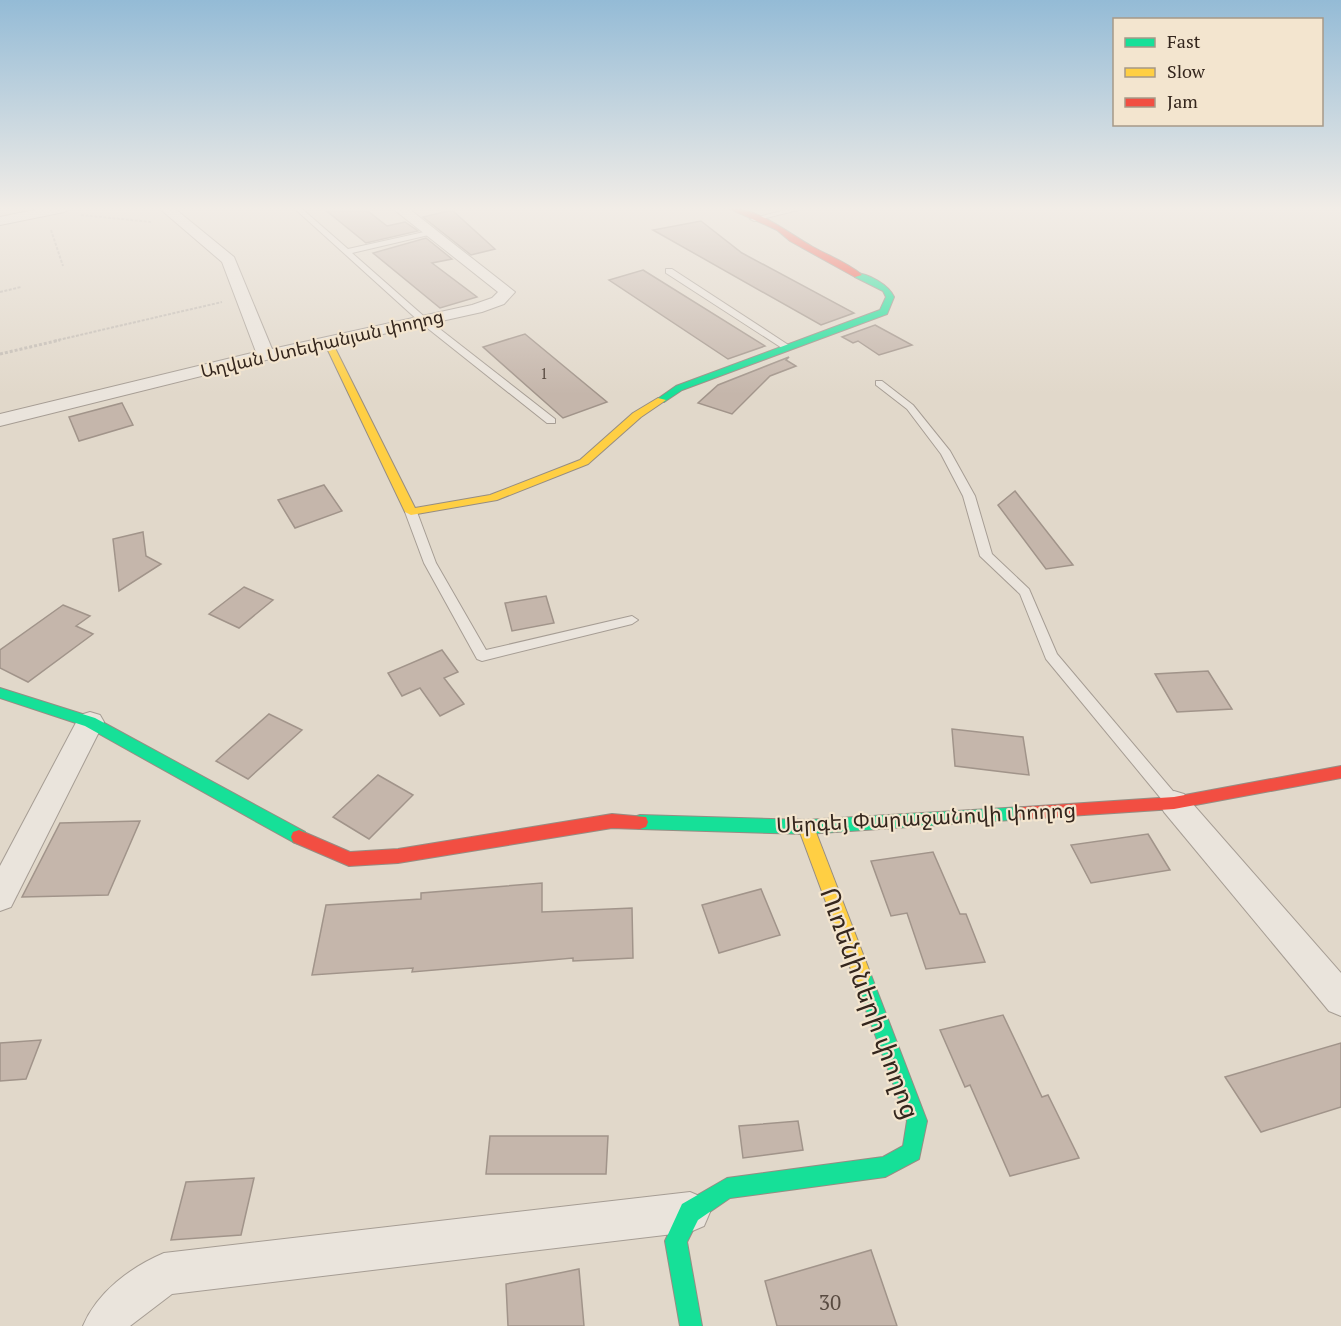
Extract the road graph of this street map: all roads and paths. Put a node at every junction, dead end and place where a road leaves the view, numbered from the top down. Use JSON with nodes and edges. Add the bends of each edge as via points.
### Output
{"nodes":[{"id":1,"x":233,"y":270,"type":"edge"},
{"id":2,"x":367,"y":270,"type":"edge"},
{"id":3,"x":479,"y":270,"type":"edge"},
{"id":4,"x":850,"y":270,"type":"edge"},
{"id":5,"x":669,"y":271,"type":"dead end"},
{"id":6,"x":21,"y":287,"type":"dead end"},
{"id":7,"x":0,"y":292,"type":"edge"},
{"id":8,"x":246,"y":304,"type":"junction"},
{"id":9,"x":424,"y":321,"type":"junction"},
{"id":10,"x":328,"y":342,"type":"junction"},
{"id":11,"x":788,"y":348,"type":"junction"},
{"id":12,"x":0,"y":354,"type":"edge"},
{"id":13,"x":266,"y":355,"type":"junction"},
{"id":14,"x":879,"y":383,"type":"dead end"},
{"id":15,"x":0,"y":420,"type":"edge"},
{"id":16,"x":551,"y":421,"type":"dead end"},
{"id":17,"x":411,"y":512,"type":"junction"},
{"id":18,"x":632,"y":620,"type":"dead end"},
{"id":19,"x":0,"y":693,"type":"edge"},
{"id":20,"x":90,"y":722,"type":"junction"},
{"id":21,"x":1341,"y":772,"type":"edge"},
{"id":22,"x":1174,"y":803,"type":"junction"},
{"id":23,"x":806,"y":827,"type":"junction"},
{"id":24,"x":0,"y":897,"type":"edge"},
{"id":25,"x":1341,"y":999,"type":"edge"},
{"id":26,"x":690,"y":1212,"type":"junction"},
{"id":27,"x":105,"y":1326,"type":"edge"},
{"id":28,"x":691,"y":1326,"type":"edge"}],
"edges":[{"from":1,"to":8,"type":"street"},
{"from":2,"to":9,"type":"lane"},
{"from":3,"to":9,"type":"street","name":"Աղվան Ստեփանյան փողոց","via":[[507,292],[498,301],[476,309]]},
{"from":4,"to":11,"type":"street","via":[[887,290],[890,297],[884,312]]},
{"from":5,"to":11,"type":"lane"},
{"from":6,"to":7,"type":"path"},
{"from":8,"to":12,"type":"path","via":[[230,300]]},
{"from":8,"to":13,"type":"street"},
{"from":9,"to":10,"type":"street","name":"Աղվան Ստեփանյան փողոց"},
{"from":9,"to":16,"type":"lane"},
{"from":10,"to":13,"type":"street","name":"Աղվան Ստեփանյան փողոց"},
{"from":10,"to":17,"type":"street"},
{"from":11,"to":17,"type":"street","via":[[679,388],[637,415],[584,462],[494,498]]},
{"from":13,"to":15,"type":"street","name":"Աղվան Ստեփանյան փողոց"},
{"from":14,"to":22,"type":"lane","via":[[910,407],[946,453],[969,496],[986,556],[1025,591],[1051,656]]},
{"from":17,"to":18,"type":"lane","via":[[430,563],[482,656]]},
{"from":19,"to":20,"type":"street","name":"Սերգեյ Փարաջանովի փողոց"},
{"from":20,"to":23,"type":"street","name":"Սերգեյ Փարաջանովի փողոց","via":[[302,839],[349,859],[398,856],[612,820]]},
{"from":20,"to":24,"type":"street"},
{"from":21,"to":22,"type":"street","name":"Սերգեյ Փարաջանովի փողոց"},
{"from":22,"to":23,"type":"street","name":"Սերգեյ Փարաջանովի փողոց"},
{"from":22,"to":25,"type":"street"},
{"from":23,"to":26,"type":"street","name":"Ուռենիների փողոց","via":[[917,1120],[912,1152],[885,1167],[727,1188]]},
{"from":26,"to":27,"type":"street","via":[[164,1274],[115,1311]]},
{"from":26,"to":28,"type":"street","via":[[676,1242]]}]}
